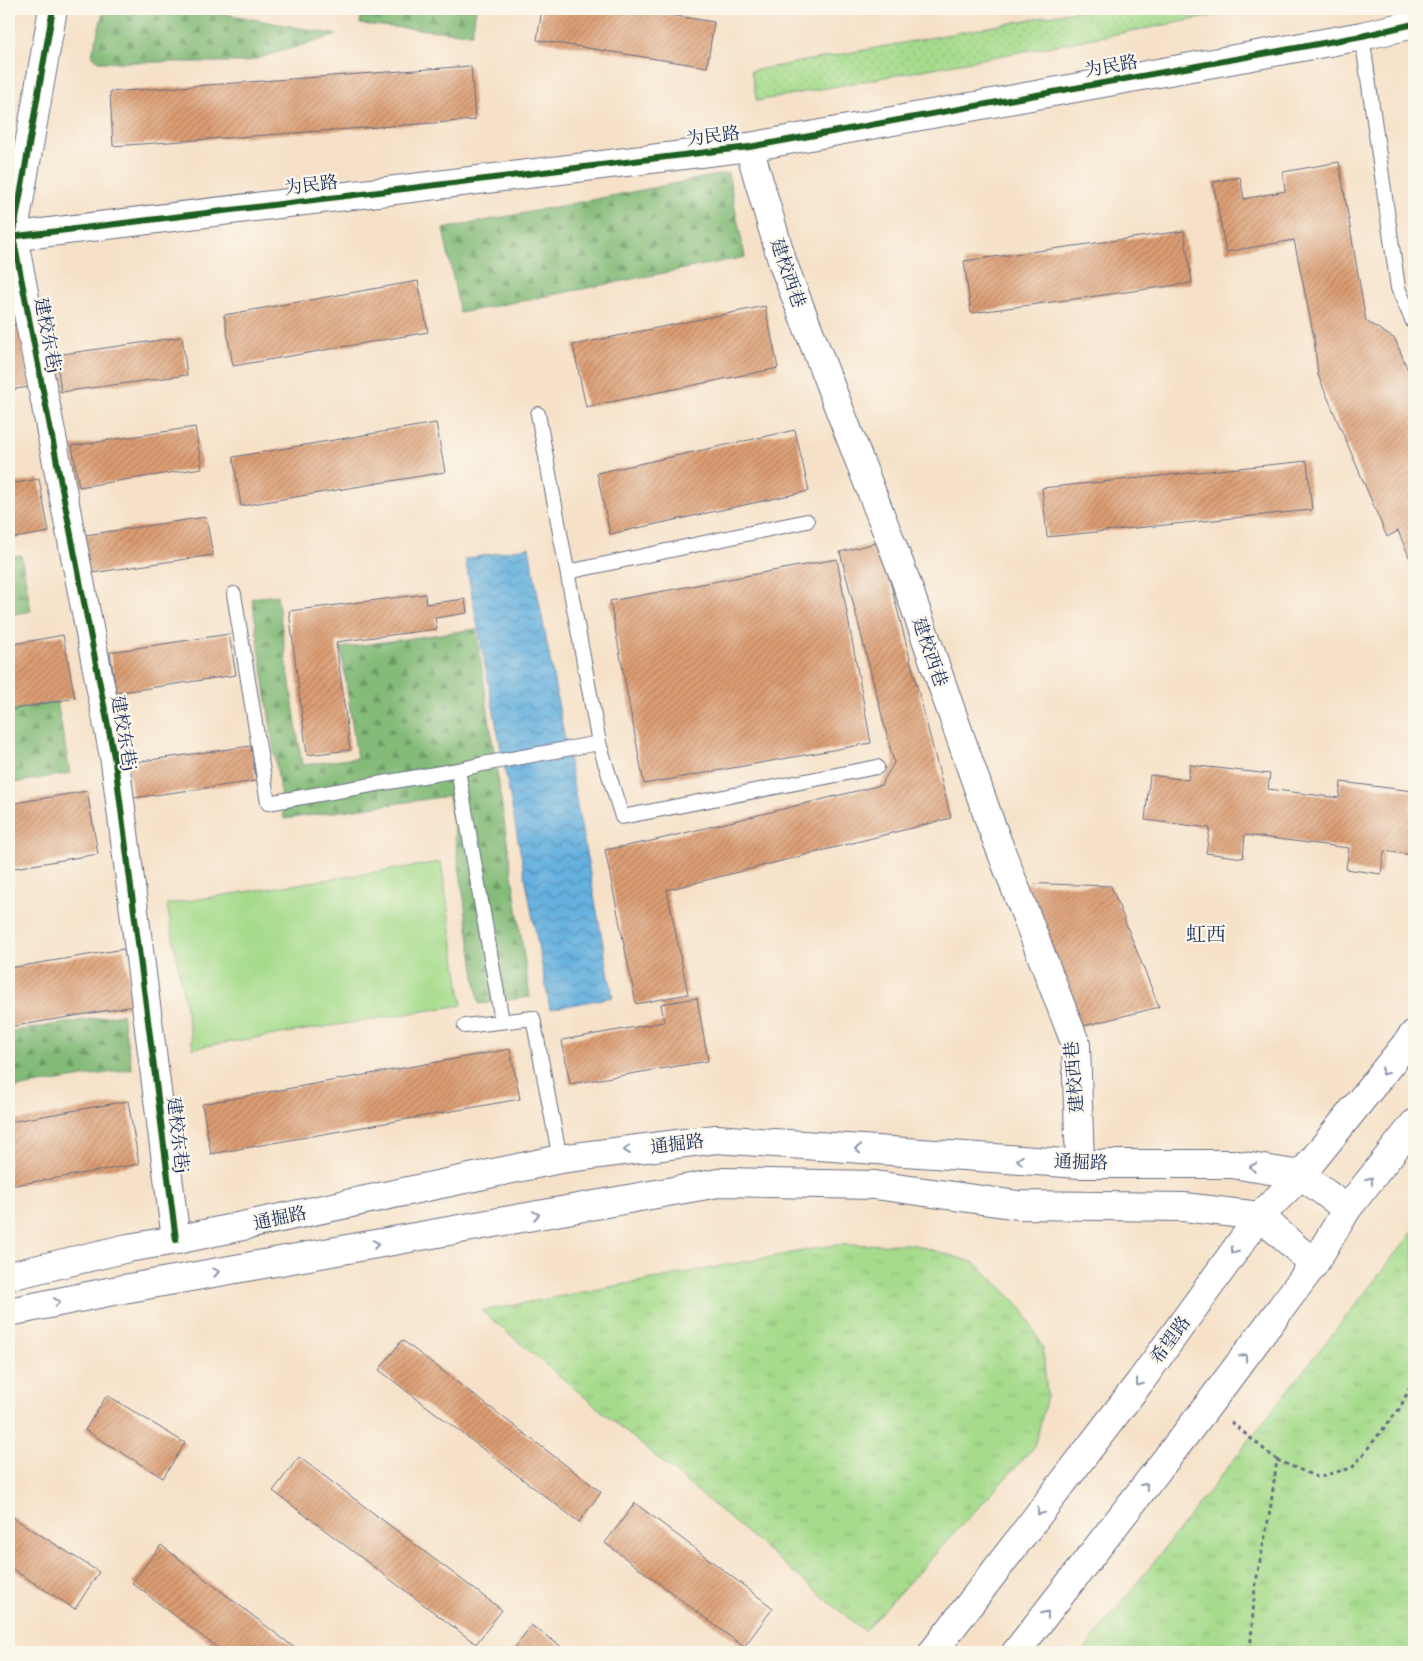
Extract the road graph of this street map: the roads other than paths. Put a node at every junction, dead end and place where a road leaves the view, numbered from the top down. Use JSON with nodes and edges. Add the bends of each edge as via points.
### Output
{"nodes":[{"id":1,"x":53,"y":9,"type":"edge"},
{"id":2,"x":1414,"y":24,"type":"edge"},
{"id":3,"x":1362,"y":36,"type":"junction"},
{"id":4,"x":749,"y":147,"type":"junction"},
{"id":5,"x":11,"y":236,"type":"edge"},
{"id":6,"x":1414,"y":324,"type":"edge"},
{"id":7,"x":538,"y":414,"type":"dead end"},
{"id":8,"x":807,"y":520,"type":"dead end"},
{"id":9,"x":568,"y":572,"type":"junction"},
{"id":10,"x":234,"y":594,"type":"dead end"},
{"id":11,"x":600,"y":743,"type":"junction"},
{"id":12,"x":877,"y":768,"type":"dead end"},
{"id":13,"x":458,"y":770,"type":"junction"},
{"id":14,"x":502,"y":1022,"type":"junction"},
{"id":15,"x":465,"y":1026,"type":"dead end"},
{"id":16,"x":1414,"y":1034,"type":"edge"},
{"id":17,"x":1414,"y":1124,"type":"edge"},
{"id":18,"x":560,"y":1159,"type":"junction"},
{"id":19,"x":1080,"y":1164,"type":"junction"},
{"id":20,"x":1301,"y":1175,"type":"junction"},
{"id":21,"x":1347,"y":1209,"type":"junction"},
{"id":22,"x":1260,"y":1216,"type":"junction"},
{"id":23,"x":176,"y":1240,"type":"junction"},
{"id":24,"x":1314,"y":1264,"type":"junction"},
{"id":25,"x":9,"y":1276,"type":"edge"},
{"id":26,"x":9,"y":1312,"type":"edge"},
{"id":27,"x":933,"y":1652,"type":"edge"},
{"id":28,"x":1016,"y":1652,"type":"edge"}],
"edges":[{"from":1,"to":5,"type":"main road"},
{"from":2,"to":3,"type":"main road","name":"为民路"},
{"from":3,"to":4,"type":"main road","name":"为民路"},
{"from":3,"to":6,"type":"lane","via":[[1398,288]]},
{"from":4,"to":5,"type":"main road","name":"为民路"},
{"from":4,"to":19,"type":"main road","name":"建校西巷","via":[[783,264],[903,574],[990,825],[1076,1045]]},
{"from":5,"to":23,"type":"main road","name":"建校东巷j","via":[[115,762]]},
{"from":7,"to":9,"type":"lane"},
{"from":8,"to":9,"type":"lane"},
{"from":9,"to":11,"type":"lane"},
{"from":10,"to":13,"type":"lane","via":[[268,803]]},
{"from":11,"to":12,"type":"lane","via":[[622,817]]},
{"from":11,"to":13,"type":"lane"},
{"from":13,"to":14,"type":"lane"},
{"from":14,"to":15,"type":"lane"},
{"from":14,"to":18,"type":"lane","via":[[533,1018]]},
{"from":16,"to":20,"type":"main road","name":"希望路","one_way":true},
{"from":21,"to":17,"type":"main road","one_way":true},
{"from":19,"to":18,"type":"main road","name":"通掘路","one_way":true,"via":[[716,1139]]},
{"from":18,"to":23,"type":"main road","name":"通掘路"},
{"from":20,"to":19,"type":"main road","name":"通掘路","one_way":true,"via":[[1232,1164]]},
{"from":20,"to":21,"type":"main road","name":"通掘路"},
{"from":20,"to":22,"type":"main road","name":"希望路"},
{"from":21,"to":24,"type":"main road"},
{"from":22,"to":24,"type":"main road"},
{"from":26,"to":22,"type":"main road","one_way":true,"via":[[724,1182],[875,1186],[1018,1205],[1184,1207]]},
{"from":22,"to":27,"type":"main road","name":"希望路","one_way":true,"via":[[1140,1382]]},
{"from":23,"to":25,"type":"main road","name":"通掘路"},
{"from":28,"to":24,"type":"main road","one_way":true}]}
